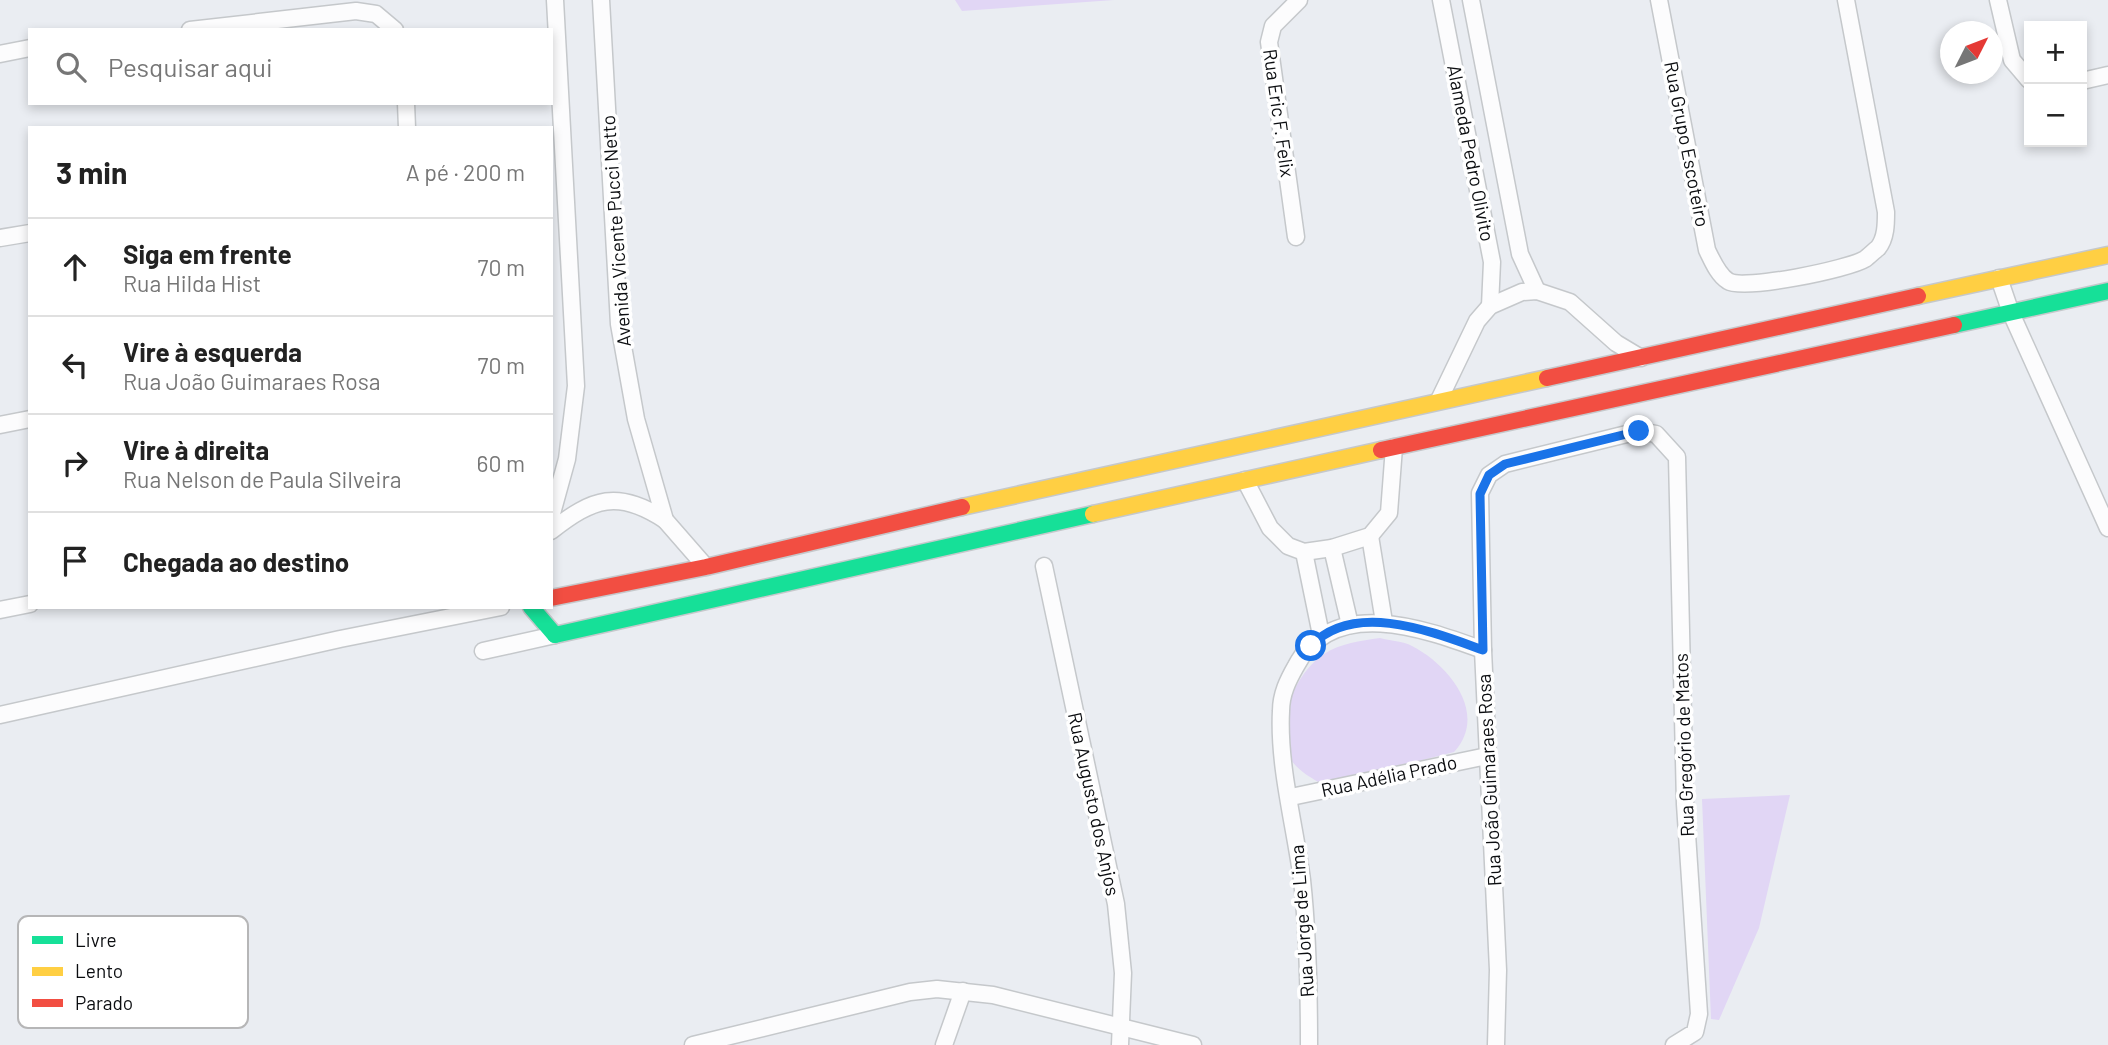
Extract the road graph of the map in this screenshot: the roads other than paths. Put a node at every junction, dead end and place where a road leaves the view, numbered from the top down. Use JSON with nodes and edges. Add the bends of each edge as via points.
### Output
{"nodes":[{"id":1,"x":555,"y":0,"type":"edge"},
{"id":2,"x":601,"y":0,"type":"edge"},
{"id":3,"x":1298,"y":0,"type":"edge"},
{"id":4,"x":1441,"y":0,"type":"edge"},
{"id":5,"x":1471,"y":0,"type":"edge"},
{"id":6,"x":1660,"y":0,"type":"edge"},
{"id":7,"x":1846,"y":0,"type":"edge"},
{"id":8,"x":1998,"y":0,"type":"edge"},
{"id":9,"x":207,"y":28,"type":"edge"},
{"id":10,"x":395,"y":28,"type":"edge"},
{"id":11,"x":28,"y":48,"type":"edge"},
{"id":12,"x":0,"y":54,"type":"edge"},
{"id":13,"x":2024,"y":73,"type":"edge"},
{"id":14,"x":2108,"y":75,"type":"edge"},
{"id":15,"x":2087,"y":80,"type":"edge"},
{"id":16,"x":406,"y":105,"type":"edge"},
{"id":17,"x":407,"y":126,"type":"edge"},
{"id":18,"x":28,"y":233,"type":"edge"},
{"id":19,"x":1296,"y":237,"type":"dead end"},
{"id":20,"x":0,"y":239,"type":"edge"},
{"id":21,"x":2108,"y":255,"type":"edge"},
{"id":22,"x":1999,"y":278,"type":"junction"},
{"id":23,"x":1536,"y":291,"type":"junction"},
{"id":24,"x":2108,"y":292,"type":"edge"},
{"id":25,"x":1490,"y":306,"type":"junction"},
{"id":26,"x":2011,"y":313,"type":"junction"},
{"id":27,"x":1641,"y":358,"type":"junction"},
{"id":28,"x":1708,"y":361,"type":"junction"},
{"id":29,"x":1439,"y":400,"type":"junction"},
{"id":30,"x":28,"y":419,"type":"edge"},
{"id":31,"x":0,"y":425,"type":"edge"},
{"id":32,"x":1394,"y":447,"type":"junction"},
{"id":33,"x":1489,"y":475,"type":"joint"},
{"id":34,"x":1245,"y":480,"type":"junction"},
{"id":35,"x":1051,"y":505,"type":"junction"},
{"id":36,"x":553,"y":510,"type":"edge"},
{"id":37,"x":665,"y":520,"type":"junction"},
{"id":38,"x":2108,"y":528,"type":"edge"},
{"id":39,"x":553,"y":530,"type":"edge"},
{"id":40,"x":1370,"y":536,"type":"junction"},
{"id":41,"x":1332,"y":548,"type":"junction"},
{"id":42,"x":1304,"y":552,"type":"junction"},
{"id":43,"x":1044,"y":566,"type":"dead end"},
{"id":44,"x":706,"y":567,"type":"junction"},
{"id":45,"x":580,"y":593,"type":"junction"},
{"id":46,"x":553,"y":598,"type":"edge"},
{"id":47,"x":28,"y":604,"type":"edge"},
{"id":48,"x":491,"y":609,"type":"edge"},
{"id":49,"x":533,"y":609,"type":"edge"},
{"id":50,"x":0,"y":610,"type":"edge"},
{"id":51,"x":1384,"y":622,"type":"junction"},
{"id":52,"x":1350,"y":625,"type":"junction"},
{"id":53,"x":555,"y":635,"type":"junction"},
{"id":54,"x":1321,"y":635,"type":"junction"},
{"id":55,"x":1483,"y":650,"type":"junction"},
{"id":56,"x":483,"y":651,"type":"dead end"},
{"id":57,"x":0,"y":715,"type":"edge"},
{"id":58,"x":1487,"y":756,"type":"junction"},
{"id":59,"x":1291,"y":797,"type":"junction"},
{"id":60,"x":963,"y":991,"type":"junction"},
{"id":61,"x":1123,"y":1028,"type":"junction"},
{"id":62,"x":724,"y":1041,"type":"edge"},
{"id":63,"x":693,"y":1045,"type":"edge"},
{"id":64,"x":944,"y":1045,"type":"edge"},
{"id":65,"x":1120,"y":1045,"type":"edge"},
{"id":66,"x":1193,"y":1045,"type":"edge"},
{"id":67,"x":1310,"y":1045,"type":"edge"},
{"id":68,"x":1496,"y":1045,"type":"edge"},
{"id":69,"x":1674,"y":1045,"type":"edge"}],
"edges":[{"from":1,"to":36,"type":"street","via":[[576,386],[567,458]]},
{"from":2,"to":37,"type":"street","name":"Avenida Vicente Pucci Netto","via":[[619,324],[636,419]]},
{"from":3,"to":19,"type":"street","name":"Rua Eric F. Felix","via":[[1273,26],[1269,42]]},
{"from":4,"to":25,"type":"street","name":"Alameda Pedro Olivito","via":[[1492,262]]},
{"from":5,"to":23,"type":"street","name":"Alameda Pedro Olivito","via":[[1520,254]]},
{"from":6,"to":7,"type":"street","name":"Rua Grupo Escoteiro","via":[[1707,250],[1728,281],[1745,286],[1845,266],[1865,259],[1880,246],[1886,212]]},
{"from":8,"to":13,"type":"street","via":[[2012,60]]},
{"from":9,"to":10,"type":"street","via":[[356,11],[376,14]]},
{"from":11,"to":12,"type":"street"},
{"from":14,"to":15,"type":"street"},
{"from":16,"to":17,"type":"street"},
{"from":18,"to":20,"type":"street"},
{"from":21,"to":22,"type":"street"},
{"from":22,"to":26,"type":"street"},
{"from":22,"to":28,"type":"street"},
{"from":23,"to":25,"type":"street"},
{"from":23,"to":27,"type":"street","via":[[1570,302],[1616,343]]},
{"from":24,"to":26,"type":"street"},
{"from":25,"to":29,"type":"street","via":[[1467,336]]},
{"from":26,"to":28,"type":"street"},
{"from":26,"to":38,"type":"street"},
{"from":27,"to":28,"type":"street"},
{"from":27,"to":29,"type":"street"},
{"from":28,"to":32,"type":"street"},
{"from":29,"to":35,"type":"street"},
{"from":30,"to":31,"type":"street"},
{"from":32,"to":34,"type":"street"},
{"from":32,"to":40,"type":"street","via":[[1389,513]]},
{"from":33,"to":55,"type":"street","name":"Rua João Guimaraes Rosa","via":[[1480,494]]},
{"from":33,"to":69,"type":"street","name":"Rua Gregório de Matos","via":[[1505,464],[1639,431],[1656,434],[1677,457],[1685,804],[1699,1014],[1695,1032]]},
{"from":34,"to":35,"type":"street"},
{"from":34,"to":42,"type":"street","via":[[1270,528],[1288,546]]},
{"from":35,"to":44,"type":"street"},
{"from":35,"to":53,"type":"street"},
{"from":37,"to":39,"type":"street","via":[[644,506],[609,499],[581,509]]},
{"from":37,"to":44,"type":"street","name":"Avenida Vicente Pucci Netto"},
{"from":40,"to":41,"type":"street"},
{"from":40,"to":51,"type":"street"},
{"from":41,"to":42,"type":"street"},
{"from":41,"to":52,"type":"street"},
{"from":42,"to":54,"type":"street"},
{"from":43,"to":61,"type":"street","name":"Rua Augusto dos Anjos","via":[[1116,904]]},
{"from":44,"to":45,"type":"street"},
{"from":45,"to":46,"type":"street"},
{"from":45,"to":53,"type":"street","via":[[561,609]]},
{"from":47,"to":50,"type":"street"},
{"from":48,"to":57,"type":"street"},
{"from":49,"to":53,"type":"street"},
{"from":51,"to":52,"type":"street"},
{"from":51,"to":55,"type":"street","via":[[1437,633]]},
{"from":52,"to":54,"type":"street"},
{"from":53,"to":56,"type":"street"},
{"from":54,"to":59,"type":"street","name":"Rua Jorge de Lima","via":[[1300,657],[1281,708]]},
{"from":55,"to":58,"type":"street","name":"Rua João Guimaraes Rosa"},
{"from":58,"to":59,"type":"street","name":"Rua Adélia Prado"},
{"from":58,"to":68,"type":"street","name":"Rua João Guimaraes Rosa","via":[[1498,970]]},
{"from":59,"to":67,"type":"street","name":"Rua Jorge de Lima","via":[[1302,883]]},
{"from":60,"to":61,"type":"street"},
{"from":60,"to":62,"type":"street","via":[[910,992]]},
{"from":60,"to":64,"type":"street"},
{"from":61,"to":65,"type":"street","name":"Rua Augusto dos Anjos"},
{"from":61,"to":66,"type":"street"},
{"from":62,"to":63,"type":"street"}]}
